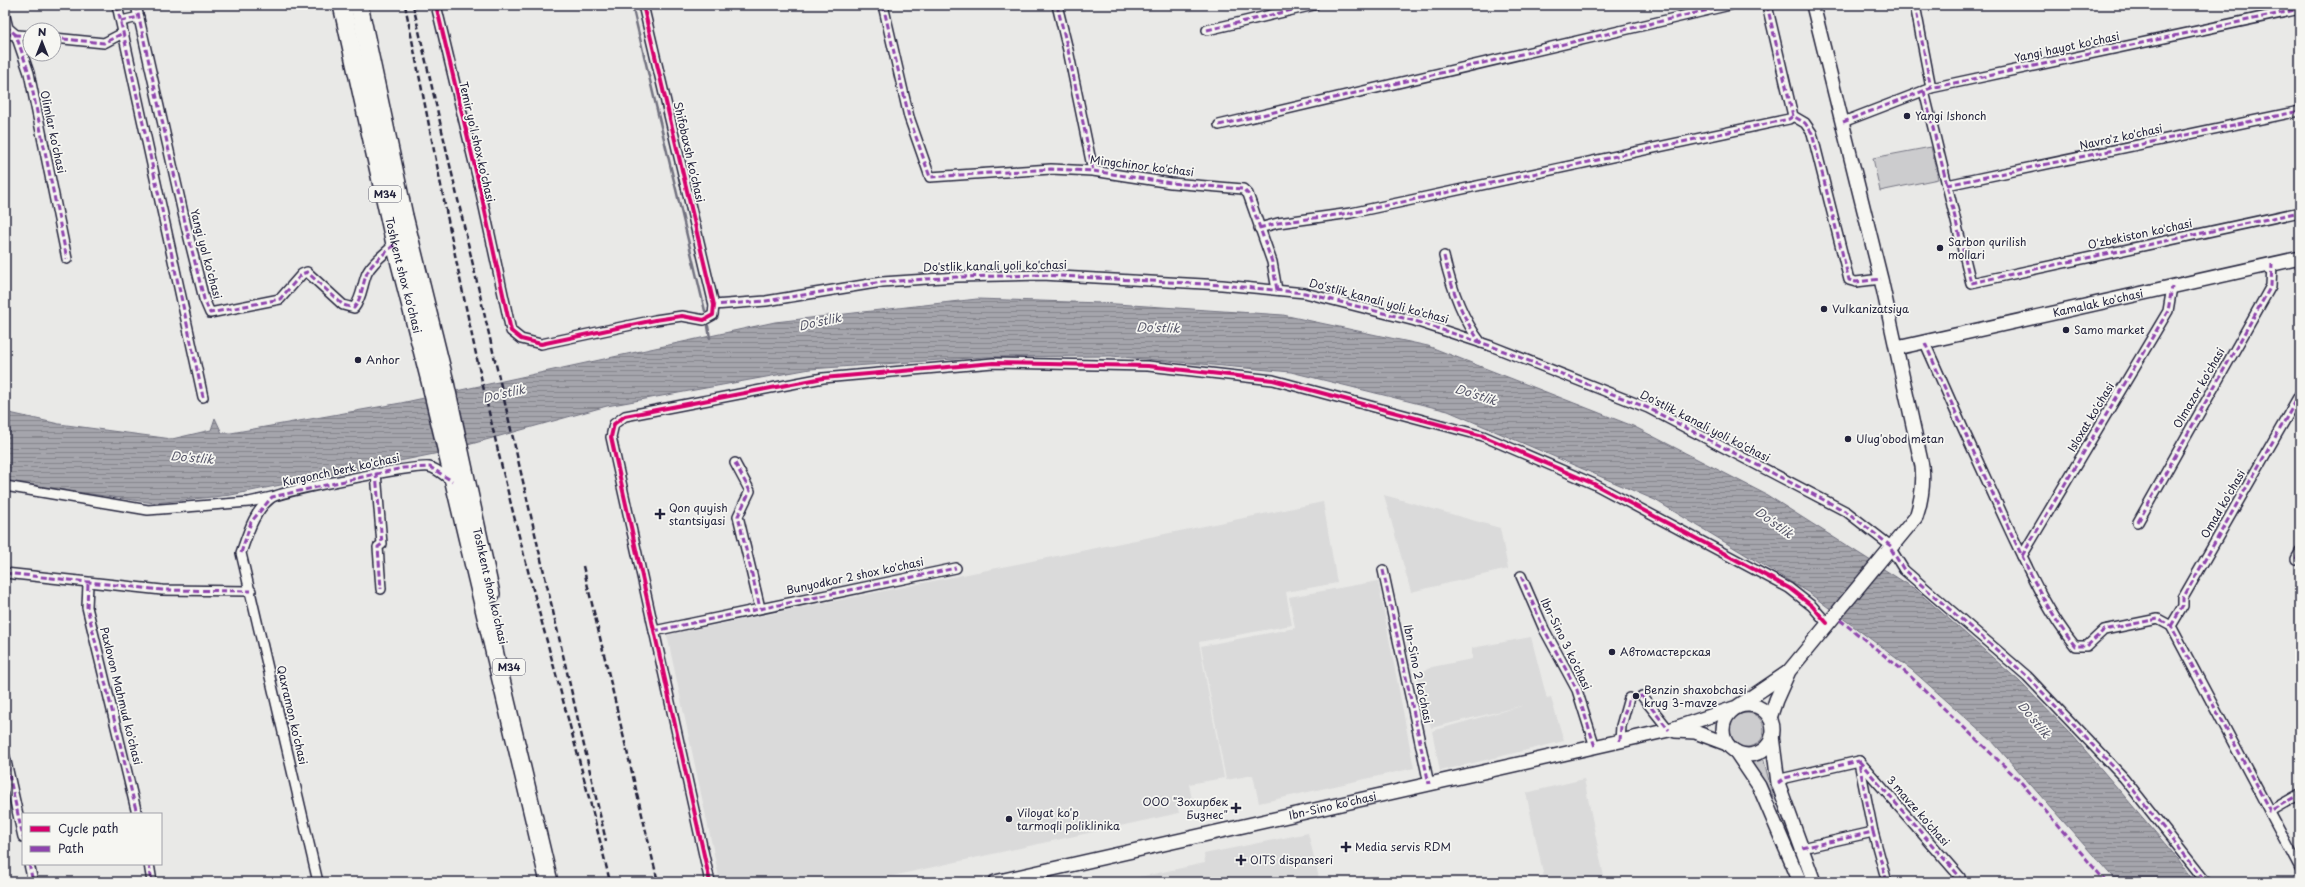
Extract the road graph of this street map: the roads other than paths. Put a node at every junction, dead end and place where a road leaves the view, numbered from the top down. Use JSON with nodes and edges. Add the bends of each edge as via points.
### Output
{"nodes":[{"id":1,"x":117,"y":5,"type":"edge"},
{"id":2,"x":136,"y":5,"type":"edge"},
{"id":3,"x":342,"y":5,"type":"edge"},
{"id":4,"x":359,"y":5,"type":"edge"},
{"id":5,"x":436,"y":5,"type":"edge"},
{"id":6,"x":643,"y":5,"type":"edge"},
{"id":7,"x":883,"y":5,"type":"edge"},
{"id":8,"x":1057,"y":5,"type":"edge"},
{"id":9,"x":1314,"y":5,"type":"edge"},
{"id":10,"x":1730,"y":5,"type":"edge"},
{"id":11,"x":1767,"y":5,"type":"edge"},
{"id":12,"x":1813,"y":5,"type":"edge"},
{"id":13,"x":1915,"y":5,"type":"edge"},
{"id":14,"x":2300,"y":9,"type":"edge"},
{"id":15,"x":5,"y":16,"type":"edge"},
{"id":16,"x":139,"y":17,"type":"junction"},
{"id":17,"x":121,"y":21,"type":"junction"},
{"id":18,"x":1207,"y":30,"type":"dead end"},
{"id":19,"x":123,"y":32,"type":"junction"},
{"id":20,"x":5,"y":34,"type":"edge"},
{"id":21,"x":16,"y":35,"type":"junction"},
{"id":22,"x":22,"y":35,"type":"edge"},
{"id":23,"x":62,"y":39,"type":"edge"},
{"id":24,"x":1928,"y":90,"type":"junction"},
{"id":25,"x":2300,"y":111,"type":"edge"},
{"id":26,"x":1793,"y":116,"type":"junction"},
{"id":27,"x":1842,"y":122,"type":"junction"},
{"id":28,"x":1219,"y":125,"type":"dead end"},
{"id":29,"x":1093,"y":171,"type":"junction"},
{"id":30,"x":1947,"y":185,"type":"junction"},
{"id":31,"x":2300,"y":212,"type":"edge"},
{"id":32,"x":1259,"y":228,"type":"junction"},
{"id":33,"x":395,"y":244,"type":"junction"},
{"id":34,"x":1444,"y":256,"type":"dead end"},
{"id":35,"x":2300,"y":258,"type":"edge"},
{"id":36,"x":67,"y":259,"type":"dead end"},
{"id":37,"x":2272,"y":264,"type":"junction"},
{"id":38,"x":1881,"y":279,"type":"junction"},
{"id":39,"x":2172,"y":287,"type":"junction"},
{"id":40,"x":1277,"y":290,"type":"junction"},
{"id":41,"x":714,"y":305,"type":"junction"},
{"id":42,"x":1482,"y":343,"type":"junction"},
{"id":43,"x":1926,"y":343,"type":"junction"},
{"id":44,"x":1897,"y":348,"type":"junction"},
{"id":45,"x":437,"y":380,"type":"junction"},
{"id":46,"x":2300,"y":394,"type":"edge"},
{"id":47,"x":203,"y":397,"type":"dead end"},
{"id":48,"x":454,"y":454,"type":"junction"},
{"id":49,"x":735,"y":463,"type":"dead end"},
{"id":50,"x":376,"y":473,"type":"junction"},
{"id":51,"x":452,"y":481,"type":"junction"},
{"id":52,"x":5,"y":486,"type":"edge"},
{"id":53,"x":272,"y":497,"type":"junction"},
{"id":54,"x":2138,"y":522,"type":"dead end"},
{"id":55,"x":1889,"y":551,"type":"junction"},
{"id":56,"x":241,"y":553,"type":"joint"},
{"id":57,"x":2022,"y":556,"type":"junction"},
{"id":58,"x":956,"y":568,"type":"dead end"},
{"id":59,"x":1383,"y":570,"type":"dead end"},
{"id":60,"x":5,"y":574,"type":"edge"},
{"id":61,"x":1521,"y":576,"type":"dead end"},
{"id":62,"x":88,"y":584,"type":"junction"},
{"id":63,"x":381,"y":589,"type":"dead end"},
{"id":64,"x":251,"y":591,"type":"junction"},
{"id":65,"x":760,"y":608,"type":"junction"},
{"id":66,"x":1828,"y":622,"type":"junction"},
{"id":67,"x":2171,"y":626,"type":"junction"},
{"id":68,"x":654,"y":631,"type":"junction"},
{"id":69,"x":1789,"y":671,"type":"junction"},
{"id":70,"x":1642,"y":696,"type":"dead end"},
{"id":71,"x":1629,"y":698,"type":"dead end"},
{"id":72,"x":1736,"y":707,"type":"junction"},
{"id":73,"x":1770,"y":718,"type":"junction"},
{"id":74,"x":1669,"y":730,"type":"junction"},
{"id":75,"x":1772,"y":736,"type":"junction"},
{"id":76,"x":1620,"y":741,"type":"junction"},
{"id":77,"x":1595,"y":747,"type":"junction"},
{"id":78,"x":1732,"y":748,"type":"junction"},
{"id":79,"x":5,"y":756,"type":"edge"},
{"id":80,"x":1859,"y":761,"type":"junction"},
{"id":81,"x":1778,"y":783,"type":"junction"},
{"id":82,"x":1430,"y":784,"type":"junction"},
{"id":83,"x":2300,"y":794,"type":"edge"},
{"id":84,"x":2270,"y":811,"type":"junction"},
{"id":85,"x":137,"y":813,"type":"edge"},
{"id":86,"x":22,"y":832,"type":"edge"},
{"id":87,"x":1873,"y":832,"type":"junction"},
{"id":88,"x":1802,"y":848,"type":"junction"},
{"id":89,"x":29,"y":865,"type":"edge"},
{"id":90,"x":149,"y":865,"type":"edge"},
{"id":91,"x":2300,"y":869,"type":"edge"},
{"id":92,"x":1960,"y":877,"type":"dead end"},
{"id":93,"x":33,"y":882,"type":"edge"},
{"id":94,"x":152,"y":882,"type":"edge"},
{"id":95,"x":318,"y":882,"type":"edge"},
{"id":96,"x":549,"y":882,"type":"edge"},
{"id":97,"x":561,"y":882,"type":"edge"},
{"id":98,"x":710,"y":882,"type":"edge"},
{"id":99,"x":995,"y":882,"type":"edge"},
{"id":100,"x":1800,"y":882,"type":"edge"},
{"id":101,"x":1814,"y":882,"type":"edge"},
{"id":102,"x":1887,"y":882,"type":"edge"},
{"id":103,"x":2206,"y":882,"type":"edge"}],
"edges":[{"from":1,"to":17,"type":"street"},
{"from":2,"to":16,"type":"street","name":"Yangi yol ko'chasi"},
{"from":3,"to":33,"type":"highway","name":"Toshkent shox ko'chasi","number":"M34"},
{"from":4,"to":45,"type":"highway","name":"Toshkent shox ko'chasi","number":"M34"},
{"from":5,"to":41,"type":"street","name":"Temir yo'l shox ko'chasi","via":[[511,331],[521,339],[541,344],[682,316],[704,320],[713,315]]},
{"from":6,"to":41,"type":"street","name":"Shifobaxsh ko'chasi"},
{"from":7,"to":29,"type":"street","name":"Mingchinor ko'chasi","via":[[909,117],[930,177],[1051,169]]},
{"from":8,"to":29,"type":"street"},
{"from":9,"to":18,"type":"street"},
{"from":10,"to":28,"type":"street"},
{"from":11,"to":26,"type":"street"},
{"from":12,"to":27,"type":"main road"},
{"from":13,"to":24,"type":"street"},
{"from":14,"to":24,"type":"street","name":"Yangi hayot ko'chasi"},
{"from":15,"to":21,"type":"street","name":"Olimlar ko'chasi","via":[[8,28]]},
{"from":16,"to":17,"type":"street"},
{"from":16,"to":33,"type":"street","name":"Yangi yol ko'chasi","via":[[186,229],[210,313],[280,299],[302,274],[307,272],[343,305],[354,308],[359,301],[368,272]]},
{"from":17,"to":19,"type":"street"},
{"from":19,"to":23,"type":"street","via":[[104,43]]},
{"from":19,"to":47,"type":"street"},
{"from":20,"to":21,"type":"street"},
{"from":21,"to":22,"type":"street"},
{"from":21,"to":36,"type":"street","name":"Olimlar ko'chasi","via":[[29,73]]},
{"from":24,"to":27,"type":"street","name":"Yangi hayot ko'chasi"},
{"from":24,"to":30,"type":"street"},
{"from":25,"to":30,"type":"street","name":"Navro'z ko'chasi"},
{"from":26,"to":32,"type":"street","via":[[1789,119],[1358,211]]},
{"from":26,"to":38,"type":"street","via":[[1805,123],[1812,133],[1849,280],[1856,282]]},
{"from":27,"to":38,"type":"main road"},
{"from":29,"to":32,"type":"street","name":"Mingchinor ko'chasi","via":[[1172,183],[1243,189],[1248,194]]},
{"from":30,"to":31,"type":"street","name":"O'zbekiston ko'chasi","via":[[1970,283]]},
{"from":32,"to":40,"type":"street","name":"Mingchinor ko'chasi","via":[[1272,262]]},
{"from":33,"to":45,"type":"highway","name":"Toshkent shox ko'chasi","number":"M34"},
{"from":34,"to":42,"type":"street","via":[[1450,282],[1470,328]]},
{"from":35,"to":37,"type":"main road","name":"Kamalak ko'chasi"},
{"from":37,"to":39,"type":"main road","name":"Kamalak ko'chasi"},
{"from":37,"to":54,"type":"street","name":"Olmazor ko'chasi","via":[[2271,286]]},
{"from":38,"to":44,"type":"main road"},
{"from":39,"to":43,"type":"main road","name":"Kamalak ko'chasi"},
{"from":39,"to":57,"type":"street","name":"Isloxat ko'chasi","via":[[2168,311]]},
{"from":40,"to":41,"type":"street","name":"Do'stlik kanali yoli ko'chasi","via":[[1042,275],[996,276],[882,282],[766,301]]},
{"from":40,"to":42,"type":"street","name":"Do'stlik kanali yoli ko'chasi","via":[[1305,293],[1408,319]]},
{"from":42,"to":55,"type":"street","name":"Do'stlik kanali yoli ko'chasi","via":[[1648,408],[1847,512]]},
{"from":43,"to":44,"type":"main road","name":"Kamalak ko'chasi"},
{"from":43,"to":57,"type":"street"},
{"from":44,"to":55,"type":"main road","via":[[1924,485],[1916,516]]},
{"from":45,"to":48,"type":"highway"},
{"from":46,"to":67,"type":"street","name":"Omad ko'chasi","via":[[2182,598],[2183,606]]},
{"from":48,"to":51,"type":"highway","name":"Toshkent shox ko'chasi","number":"M34"},
{"from":48,"to":97,"type":"highway","name":"Toshkent shox ko'chasi","number":"M34","via":[[489,585]]},
{"from":49,"to":65,"type":"street","via":[[750,491],[738,516]]},
{"from":50,"to":51,"type":"street","name":"Kurgonch berk ko'chasi","via":[[430,467]]},
{"from":50,"to":53,"type":"street","name":"Kurgonch berk ko'chasi"},
{"from":50,"to":63,"type":"street","via":[[382,544],[378,547]]},
{"from":51,"to":96,"type":"highway","name":"Toshkent shox ko'chasi","number":"M34"},
{"from":52,"to":53,"type":"street","via":[[148,510],[233,504]]},
{"from":53,"to":56,"type":"street","name":"Kurgonch berk ko'chasi","via":[[251,522]]},
{"from":55,"to":66,"type":"main road"},
{"from":55,"to":103,"type":"street","via":[[1904,570],[2027,676],[2113,767]]},
{"from":56,"to":64,"type":"street","name":"Qaxramon ko'chasi"},
{"from":57,"to":67,"type":"street","via":[[2049,608],[2075,646],[2087,646],[2104,630],[2158,619]]},
{"from":58,"to":65,"type":"street","name":"Bunyodkor 2 shox ko'chasi"},
{"from":59,"to":82,"type":"street","name":"Ibn-Sino 2 ko'chasi"},
{"from":60,"to":62,"type":"street"},
{"from":61,"to":77,"type":"street","name":"Ibn-Sino 3 ko'chasi","via":[[1544,628],[1577,690]]},
{"from":62,"to":64,"type":"street","via":[[162,590]]},
{"from":62,"to":85,"type":"street","name":"Paxlovon Mahmud ko'chasi","via":[[87,607]]},
{"from":64,"to":95,"type":"street","name":"Qaxramon ko'chasi"},
{"from":65,"to":68,"type":"street","name":"Bunyodkor 2 shox ko'chasi"},
{"from":66,"to":68,"type":"street","via":[[1789,588],[1594,484],[1483,436],[1273,380],[1148,366],[993,363],[823,378],[625,416],[614,424],[612,437]]},
{"from":66,"to":69,"type":"main road"},
{"from":67,"to":84,"type":"street"},
{"from":68,"to":98,"type":"street"},
{"from":69,"to":72,"type":"main road"},
{"from":69,"to":73,"type":"main road"},
{"from":70,"to":74,"type":"street"},
{"from":71,"to":76,"type":"street","via":[[1621,726]]},
{"from":72,"to":73,"type":"main road","via":[[1747,704],[1757,706]]},
{"from":72,"to":74,"type":"main road"},
{"from":72,"to":78,"type":"main road","via":[[1728,714],[1723,729]]},
{"from":73,"to":75,"type":"main road"},
{"from":74,"to":76,"type":"main road","name":"Ibn-Sino ko'chasi"},
{"from":74,"to":78,"type":"main road","via":[[1695,732]]},
{"from":75,"to":78,"type":"main road","via":[[1762,751],[1749,755]]},
{"from":75,"to":81,"type":"main road"},
{"from":76,"to":77,"type":"main road","name":"Ibn-Sino ko'chasi"},
{"from":77,"to":82,"type":"main road","name":"Ibn-Sino ko'chasi"},
{"from":78,"to":100,"type":"main road","via":[[1762,792]]},
{"from":79,"to":86,"type":"street"},
{"from":80,"to":81,"type":"street","via":[[1785,778]]},
{"from":80,"to":87,"type":"street"},
{"from":80,"to":92,"type":"street","name":"3 mavze ko'chasi"},
{"from":81,"to":88,"type":"main road"},
{"from":82,"to":99,"type":"main road","name":"Ibn-Sino ko'chasi"},
{"from":83,"to":84,"type":"street"},
{"from":84,"to":91,"type":"street"},
{"from":87,"to":88,"type":"street"},
{"from":87,"to":102,"type":"street"},
{"from":88,"to":101,"type":"main road"},
{"from":89,"to":93,"type":"street"},
{"from":90,"to":94,"type":"street"}]}
